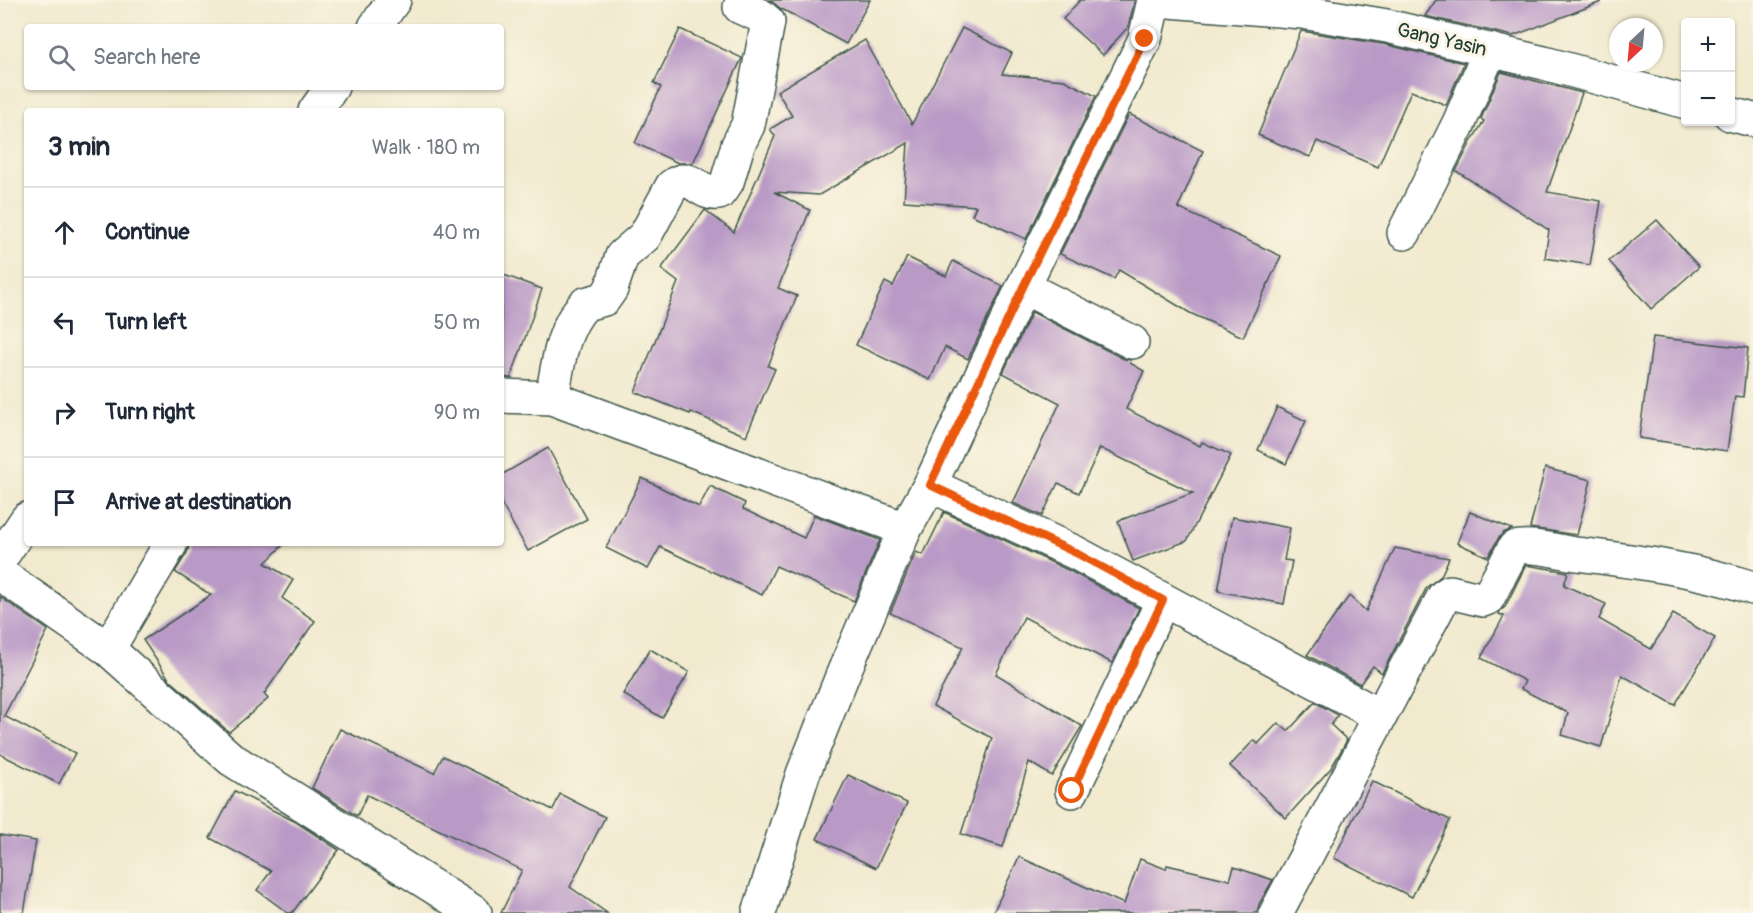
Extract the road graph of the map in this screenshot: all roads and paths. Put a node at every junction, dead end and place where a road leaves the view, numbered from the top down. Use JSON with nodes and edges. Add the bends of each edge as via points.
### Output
{"nodes":[{"id":1,"x":394,"y":0,"type":"edge"},
{"id":2,"x":1156,"y":0,"type":"edge"},
{"id":3,"x":740,"y":8,"type":"dead end"},
{"id":4,"x":377,"y":24,"type":"edge"},
{"id":5,"x":1490,"y":50,"type":"junction"},
{"id":6,"x":330,"y":90,"type":"edge"},
{"id":7,"x":1681,"y":101,"type":"edge"},
{"id":8,"x":317,"y":108,"type":"edge"},
{"id":9,"x":1735,"y":115,"type":"edge"},
{"id":10,"x":1753,"y":120,"type":"edge"},
{"id":11,"x":1404,"y":232,"type":"dead end"},
{"id":12,"x":1023,"y":287,"type":"junction"},
{"id":13,"x":1132,"y":342,"type":"dead end"},
{"id":14,"x":504,"y":396,"type":"edge"},
{"id":15,"x":552,"y":398,"type":"junction"},
{"id":16,"x":930,"y":485,"type":"junction"},
{"id":17,"x":24,"y":523,"type":"edge"},
{"id":18,"x":905,"y":529,"type":"junction"},
{"id":19,"x":169,"y":546,"type":"edge"},
{"id":20,"x":0,"y":559,"type":"edge"},
{"id":21,"x":0,"y":574,"type":"edge"},
{"id":22,"x":1753,"y":588,"type":"edge"},
{"id":23,"x":1163,"y":600,"type":"junction"},
{"id":24,"x":108,"y":649,"type":"junction"},
{"id":25,"x":1380,"y":716,"type":"junction"},
{"id":26,"x":1072,"y":791,"type":"dead end"},
{"id":27,"x":474,"y":913,"type":"edge"},
{"id":28,"x":759,"y":913,"type":"edge"},
{"id":29,"x":1276,"y":913,"type":"edge"}],
"edges":[{"from":1,"to":4,"type":"street"},
{"from":2,"to":5,"type":"street","name":"Gang Yasin","via":[[1302,12],[1387,26]]},
{"from":2,"to":12,"type":"street","via":[[1145,39]]},
{"from":3,"to":15,"type":"street","via":[[768,22],[748,125],[726,182],[714,194],[686,180],[672,186],[645,236],[622,256],[604,299],[585,304],[569,325]]},
{"from":5,"to":7,"type":"street","name":"Gang Yasin"},
{"from":5,"to":11,"type":"street","via":[[1459,123]]},
{"from":6,"to":8,"type":"street"},
{"from":9,"to":10,"type":"street"},
{"from":12,"to":13,"type":"street"},
{"from":12,"to":16,"type":"street"},
{"from":14,"to":15,"type":"street"},
{"from":15,"to":18,"type":"street"},
{"from":16,"to":18,"type":"street"},
{"from":16,"to":23,"type":"street","via":[[1076,553]]},
{"from":17,"to":20,"type":"street"},
{"from":18,"to":28,"type":"street","via":[[803,774]]},
{"from":19,"to":24,"type":"street"},
{"from":21,"to":24,"type":"street"},
{"from":22,"to":25,"type":"street","via":[[1669,566],[1514,548],[1488,598],[1450,592],[1444,596]]},
{"from":23,"to":25,"type":"street"},
{"from":23,"to":26,"type":"street"},
{"from":24,"to":27,"type":"street","via":[[231,759]]},
{"from":25,"to":29,"type":"street"}]}
